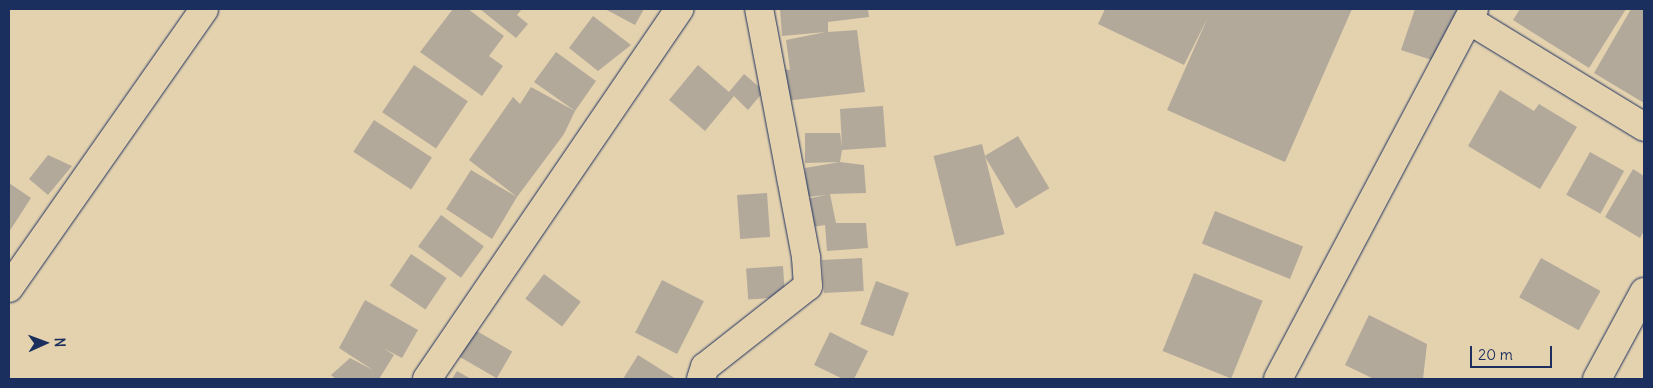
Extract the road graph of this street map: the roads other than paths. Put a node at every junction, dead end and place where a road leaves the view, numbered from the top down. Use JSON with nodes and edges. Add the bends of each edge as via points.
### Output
{"nodes":[{"id":1,"x":204,"y":9,"type":"edge"},
{"id":2,"x":679,"y":9,"type":"edge"},
{"id":3,"x":759,"y":9,"type":"edge"},
{"id":4,"x":1472,"y":15,"type":"edge"},
{"id":5,"x":1644,"y":127,"type":"edge"},
{"id":6,"x":9,"y":288,"type":"edge"},
{"id":7,"x":1644,"y":292,"type":"edge"},
{"id":8,"x":427,"y":379,"type":"edge"},
{"id":9,"x":701,"y":379,"type":"edge"},
{"id":10,"x":1278,"y":379,"type":"edge"},
{"id":11,"x":1597,"y":379,"type":"edge"}],
"edges":[{"from":1,"to":6,"type":"street"},
{"from":2,"to":8,"type":"street"},
{"from":3,"to":9,"type":"street","via":[[806,257],[808,286],[705,367]]},
{"from":4,"to":5,"type":"street"},
{"from":4,"to":10,"type":"street"},
{"from":7,"to":11,"type":"street"}]}
